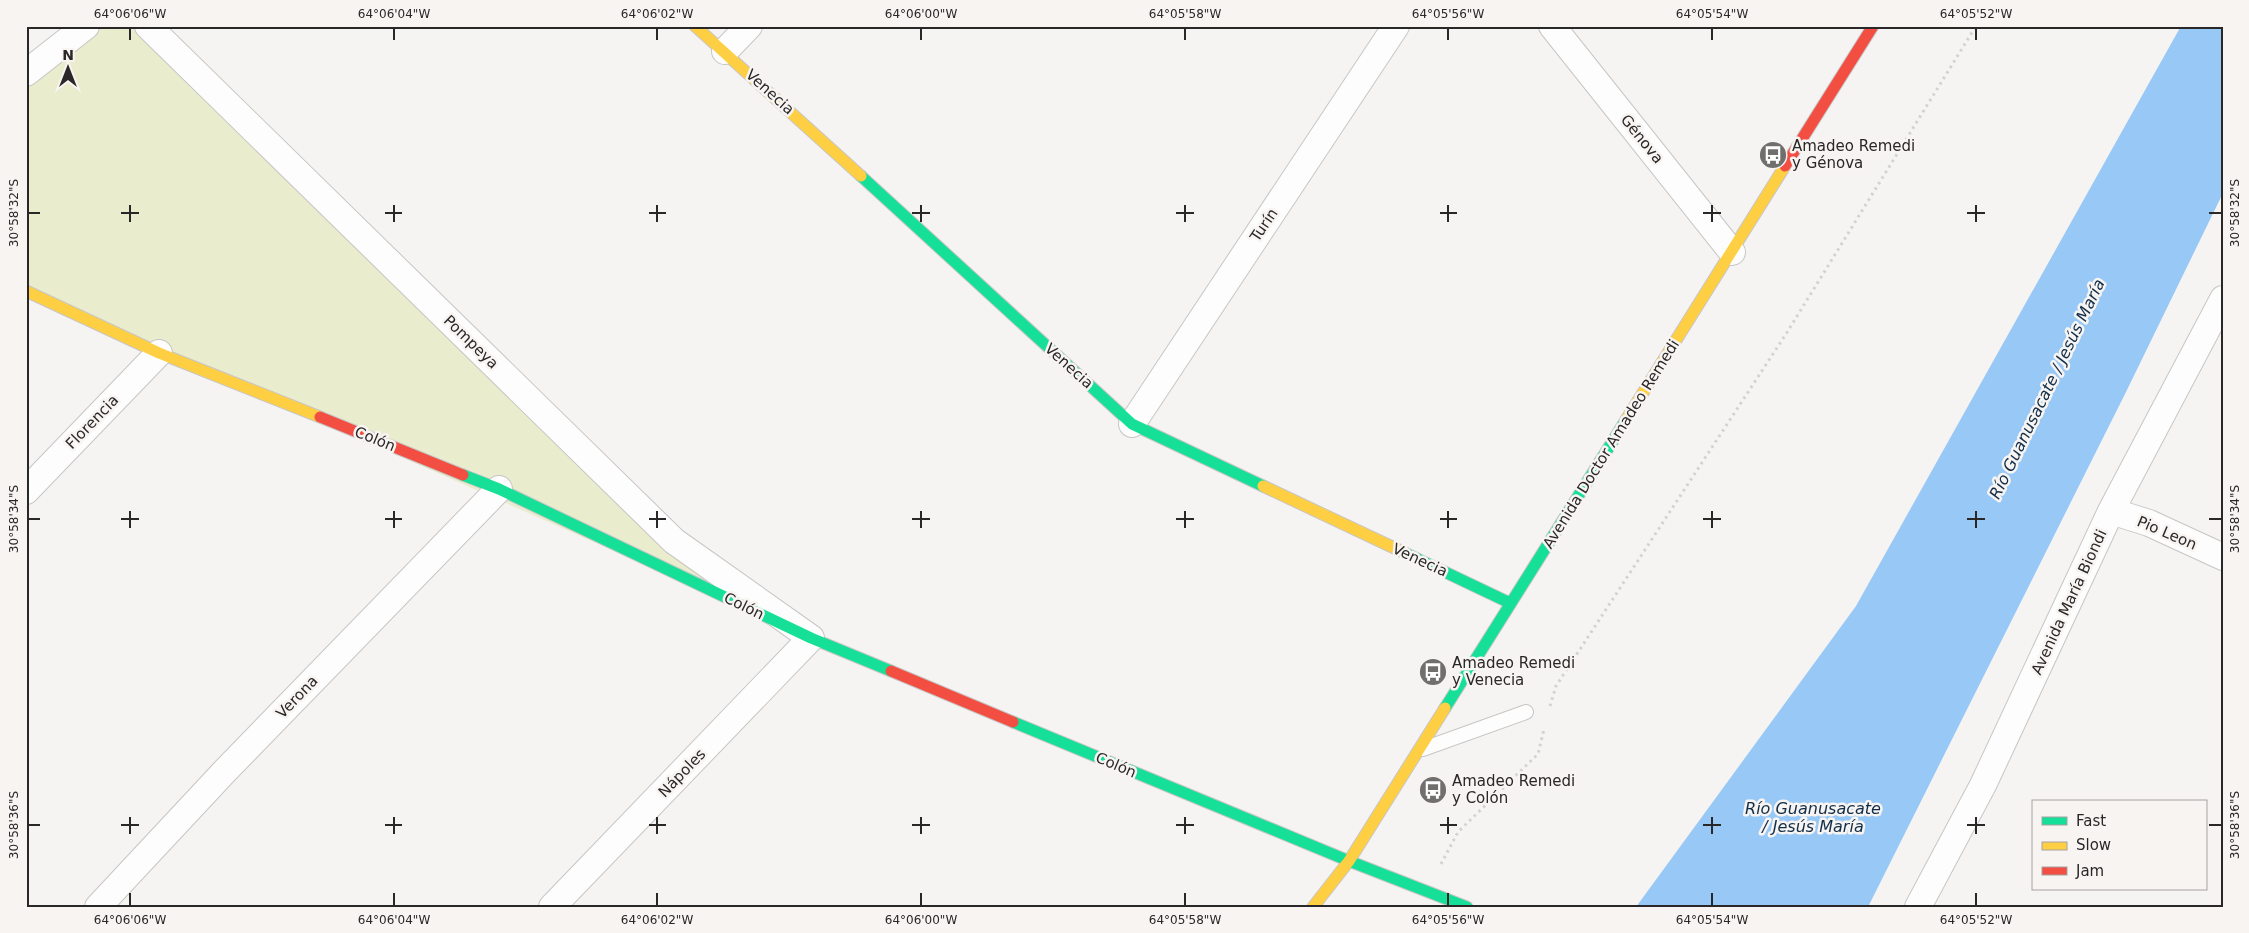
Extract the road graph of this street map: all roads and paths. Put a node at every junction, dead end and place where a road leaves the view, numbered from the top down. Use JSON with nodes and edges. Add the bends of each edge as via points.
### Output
{"nodes":[{"id":1,"x":86,"y":26,"type":"edge"},
{"id":2,"x":148,"y":26,"type":"edge"},
{"id":3,"x":695,"y":26,"type":"edge"},
{"id":4,"x":750,"y":26,"type":"edge"},
{"id":5,"x":1396,"y":26,"type":"edge"},
{"id":6,"x":1552,"y":26,"type":"edge"},
{"id":7,"x":1873,"y":26,"type":"edge"},
{"id":8,"x":1976,"y":26,"type":"edge"},
{"id":9,"x":724,"y":50,"type":"junction"},
{"id":10,"x":26,"y":73,"type":"edge"},
{"id":11,"x":1732,"y":252,"type":"junction"},
{"id":12,"x":26,"y":291,"type":"edge"},
{"id":13,"x":2223,"y":299,"type":"edge"},
{"id":14,"x":159,"y":353,"type":"junction"},
{"id":15,"x":1132,"y":424,"type":"junction"},
{"id":16,"x":499,"y":489,"type":"junction"},
{"id":17,"x":26,"y":491,"type":"edge"},
{"id":18,"x":2111,"y":510,"type":"junction"},
{"id":19,"x":2223,"y":557,"type":"edge"},
{"id":20,"x":1510,"y":603,"type":"junction"},
{"id":21,"x":811,"y":638,"type":"junction"},
{"id":22,"x":1549,"y":711,"type":"dead end"},
{"id":23,"x":1526,"y":712,"type":"dead end"},
{"id":24,"x":1547,"y":720,"type":"dead end"},
{"id":25,"x":1420,"y":750,"type":"junction"},
{"id":26,"x":1349,"y":862,"type":"junction"},
{"id":27,"x":1427,"y":891,"type":"junction"},
{"id":28,"x":98,"y":907,"type":"edge"},
{"id":29,"x":552,"y":907,"type":"edge"},
{"id":30,"x":1313,"y":907,"type":"edge"},
{"id":31,"x":1468,"y":907,"type":"edge"},
{"id":32,"x":1918,"y":907,"type":"edge"}],
"edges":[{"from":1,"to":10,"type":"street"},
{"from":2,"to":21,"type":"street","name":"Pompeya","via":[[674,541]]},
{"from":3,"to":9,"type":"street","name":"Venecia"},
{"from":4,"to":9,"type":"street"},
{"from":5,"to":15,"type":"street","name":"Turín"},
{"from":6,"to":11,"type":"street","name":"Génova"},
{"from":7,"to":11,"type":"street","name":"Avenida Doctor Amadeo Remedi"},
{"from":8,"to":22,"type":"path","via":[[1781,342],[1556,686]]},
{"from":9,"to":15,"type":"street","name":"Venecia"},
{"from":11,"to":20,"type":"street","name":"Avenida Doctor Amadeo Remedi"},
{"from":12,"to":14,"type":"street","name":"Colón"},
{"from":13,"to":18,"type":"street","name":"Avenida María Biondi"},
{"from":14,"to":16,"type":"street","name":"Colón"},
{"from":14,"to":17,"type":"street","name":"Florencia"},
{"from":15,"to":20,"type":"street","name":"Venecia"},
{"from":16,"to":21,"type":"street","name":"Colón"},
{"from":16,"to":28,"type":"street","name":"Verona"},
{"from":18,"to":19,"type":"street","name":"Pio Leon","via":[[2149,523]]},
{"from":18,"to":32,"type":"street","name":"Avenida María Biondi","via":[[1983,785]]},
{"from":20,"to":25,"type":"street","name":"Avenida Doctor Amadeo Remedi"},
{"from":21,"to":26,"type":"street","name":"Colón"},
{"from":21,"to":29,"type":"street","name":"Nápoles"},
{"from":23,"to":25,"type":"lane"},
{"from":24,"to":27,"type":"path","via":[[1538,754],[1458,832]]},
{"from":25,"to":26,"type":"street","name":"Avenida Doctor Amadeo Remedi"},
{"from":26,"to":27,"type":"street","name":"Colón"},
{"from":26,"to":30,"type":"street","name":"Avenida Doctor Amadeo Remedi"},
{"from":27,"to":31,"type":"street","name":"Colón"}]}
